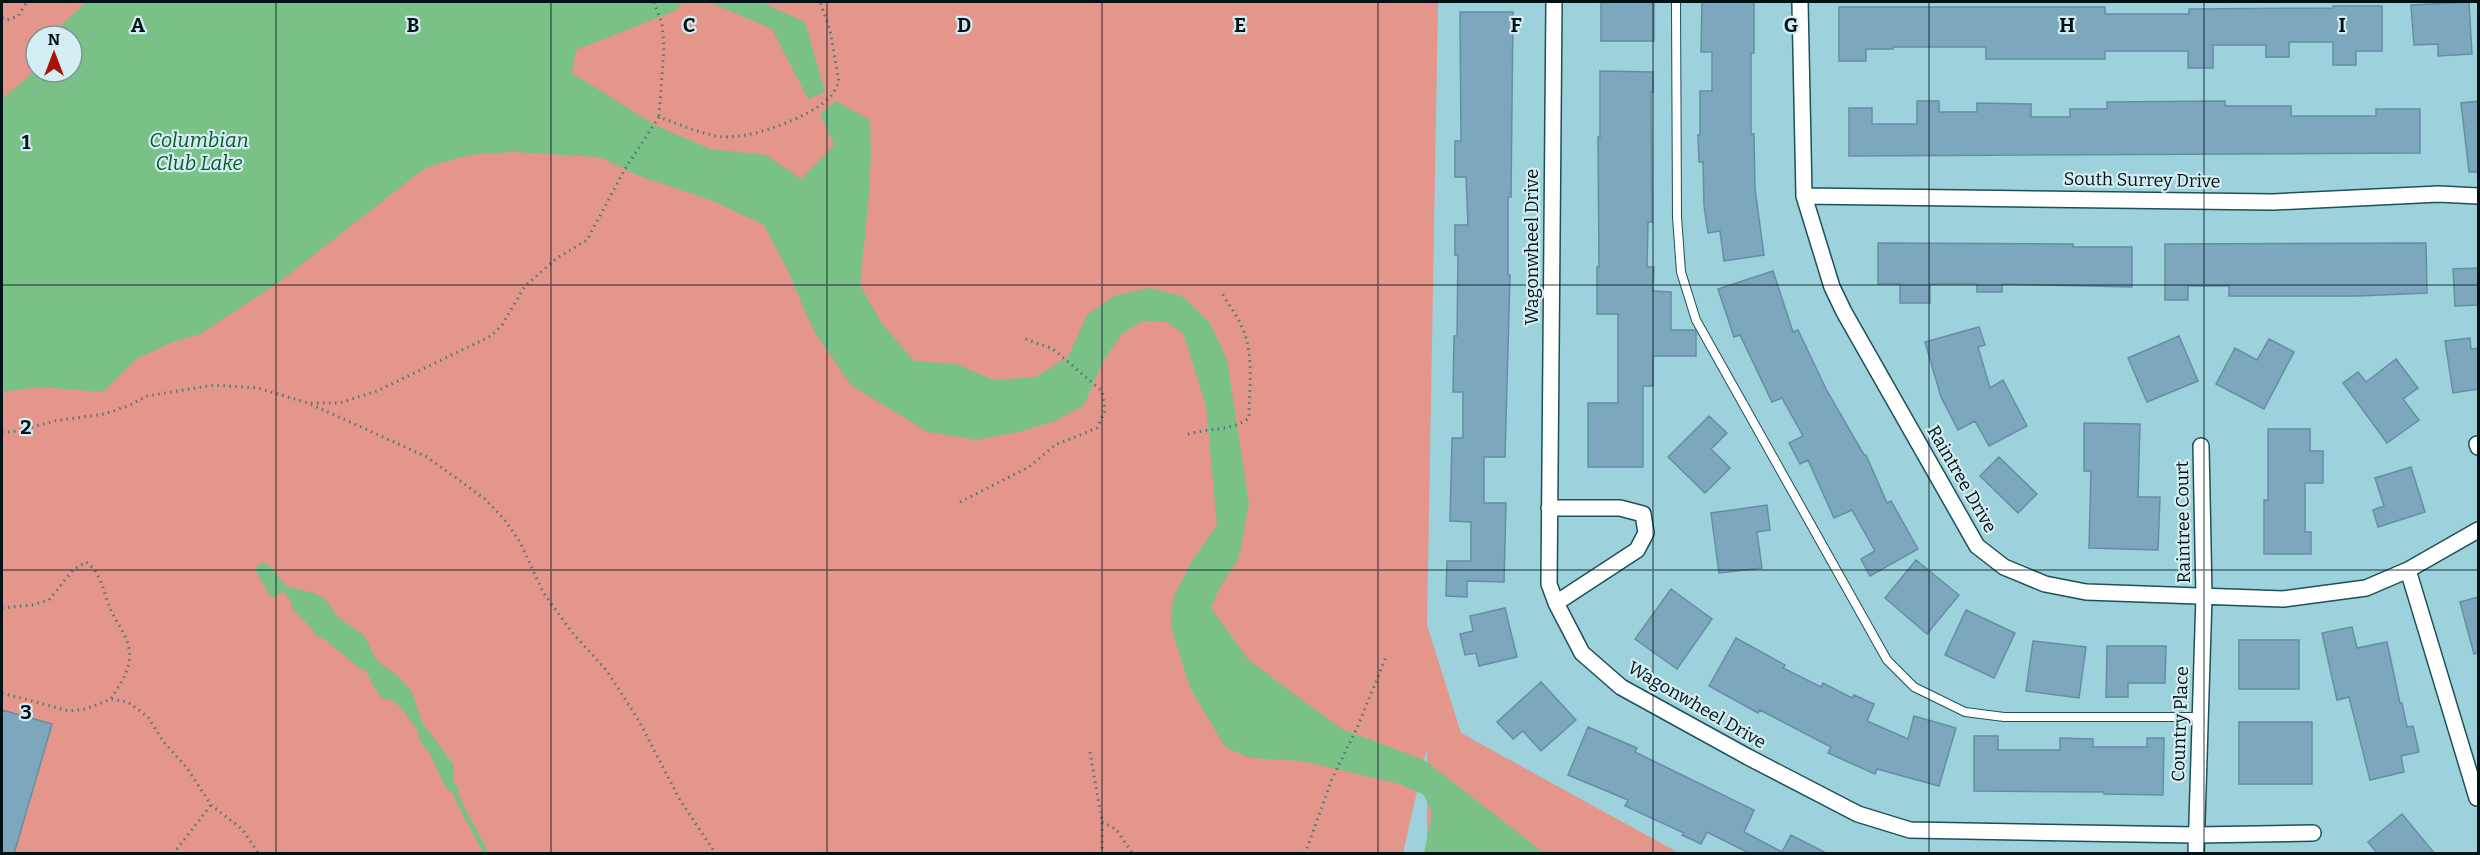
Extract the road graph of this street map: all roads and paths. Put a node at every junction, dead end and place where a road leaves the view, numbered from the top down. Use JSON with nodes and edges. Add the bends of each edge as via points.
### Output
{"nodes":[{"id":1,"x":27,"y":2,"type":"edge"},
{"id":2,"x":654,"y":2,"type":"edge"},
{"id":3,"x":820,"y":2,"type":"edge"},
{"id":4,"x":1554,"y":2,"type":"edge"},
{"id":5,"x":1676,"y":2,"type":"edge"},
{"id":6,"x":1800,"y":2,"type":"edge"},
{"id":7,"x":2,"y":18,"type":"edge"},
{"id":8,"x":659,"y":117,"type":"junction"},
{"id":9,"x":1804,"y":196,"type":"junction"},
{"id":10,"x":2478,"y":196,"type":"edge"},
{"id":11,"x":1222,"y":293,"type":"dead end"},
{"id":12,"x":1023,"y":338,"type":"dead end"},
{"id":13,"x":308,"y":403,"type":"junction"},
{"id":14,"x":2,"y":432,"type":"edge"},
{"id":15,"x":1188,"y":434,"type":"dead end"},
{"id":16,"x":2201,"y":446,"type":"dead end"},
{"id":17,"x":960,"y":502,"type":"dead end"},
{"id":18,"x":1550,"y":508,"type":"junction"},
{"id":19,"x":2478,"y":530,"type":"edge"},
{"id":20,"x":2408,"y":570,"type":"junction"},
{"id":21,"x":2204,"y":596,"type":"junction"},
{"id":22,"x":1556,"y":603,"type":"junction"},
{"id":23,"x":2,"y":608,"type":"edge"},
{"id":24,"x":1386,"y":657,"type":"dead end"},
{"id":25,"x":2,"y":693,"type":"edge"},
{"id":26,"x":111,"y":699,"type":"junction"},
{"id":27,"x":2200,"y":717,"type":"junction"},
{"id":28,"x":1090,"y":752,"type":"dead end"},
{"id":29,"x":2477,"y":798,"type":"dead end"},
{"id":30,"x":211,"y":805,"type":"junction"},
{"id":31,"x":1102,"y":822,"type":"junction"},
{"id":32,"x":2313,"y":834,"type":"dead end"},
{"id":33,"x":2196,"y":835,"type":"junction"},
{"id":34,"x":173,"y":854,"type":"edge"},
{"id":35,"x":259,"y":854,"type":"edge"},
{"id":36,"x":716,"y":854,"type":"edge"},
{"id":37,"x":1102,"y":854,"type":"edge"},
{"id":38,"x":1133,"y":854,"type":"edge"},
{"id":39,"x":1305,"y":854,"type":"edge"},
{"id":40,"x":2196,"y":854,"type":"edge"}],
"edges":[{"from":1,"to":7,"type":"path","via":[[18,16]]},
{"from":2,"to":8,"type":"path","via":[[664,46]]},
{"from":3,"to":8,"type":"path","via":[[830,30],[839,82],[830,97],[774,128],[748,134],[719,137]]},
{"from":4,"to":18,"type":"street","name":"Wagonwheel Drive"},
{"from":5,"to":27,"type":"lane","via":[[1677,217],[1681,272],[1696,320],[1887,660],[1914,687],[1965,712],[2004,717]]},
{"from":6,"to":9,"type":"street","name":"Raintree Drive"},
{"from":8,"to":13,"type":"path","via":[[587,240],[557,258],[525,286],[491,336],[377,391],[340,403]]},
{"from":9,"to":10,"type":"street","name":"South Surrey Drive","via":[[2273,202],[2439,194]]},
{"from":9,"to":21,"type":"street","name":"Raintree Drive","via":[[1844,312],[1977,546],[2004,567],[2045,584],[2086,592]]},
{"from":11,"to":15,"type":"path","via":[[1242,326],[1251,367],[1249,418],[1240,425]]},
{"from":12,"to":17,"type":"path","via":[[1053,349],[1102,392],[1105,411],[1098,428],[1055,445],[1029,467]]},
{"from":13,"to":14,"type":"path","via":[[258,388],[214,385],[147,396],[104,414]]},
{"from":13,"to":36,"type":"path","via":[[427,457],[485,499],[504,519],[520,542],[543,592],[607,671],[639,721],[680,800]]},
{"from":16,"to":21,"type":"street","name":"Raintree Court"},
{"from":18,"to":22,"type":"street","name":"Wagonwheel Drive","via":[[1550,584]]},
{"from":18,"to":22,"type":"street","via":[[1620,508],[1642,514],[1646,533],[1637,550]]},
{"from":19,"to":20,"type":"street","name":"Raintree Drive"},
{"from":20,"to":21,"type":"street","name":"Raintree Drive","via":[[2366,588],[2322,595],[2283,599]]},
{"from":20,"to":29,"type":"street"},
{"from":21,"to":27,"type":"street","name":"Country Place"},
{"from":22,"to":33,"type":"street","name":"Wagonwheel Drive","via":[[1582,653],[1621,687],[1857,814],[1910,830]]},
{"from":23,"to":26,"type":"path","via":[[49,600],[74,570],[86,562],[93,567],[122,628],[130,660]]},
{"from":24,"to":39,"type":"path","via":[[1332,779]]},
{"from":25,"to":26,"type":"path","via":[[69,711]]},
{"from":26,"to":30,"type":"path","via":[[128,702],[147,717]]},
{"from":27,"to":33,"type":"street","name":"Country Place"},
{"from":28,"to":31,"type":"path"},
{"from":30,"to":34,"type":"path"},
{"from":30,"to":35,"type":"path","via":[[242,829]]},
{"from":31,"to":37,"type":"path"},
{"from":31,"to":38,"type":"path","via":[[1116,829]]},
{"from":32,"to":33,"type":"street","name":"Wagonwheel Drive"},
{"from":33,"to":40,"type":"street","name":"Country Place"}]}
